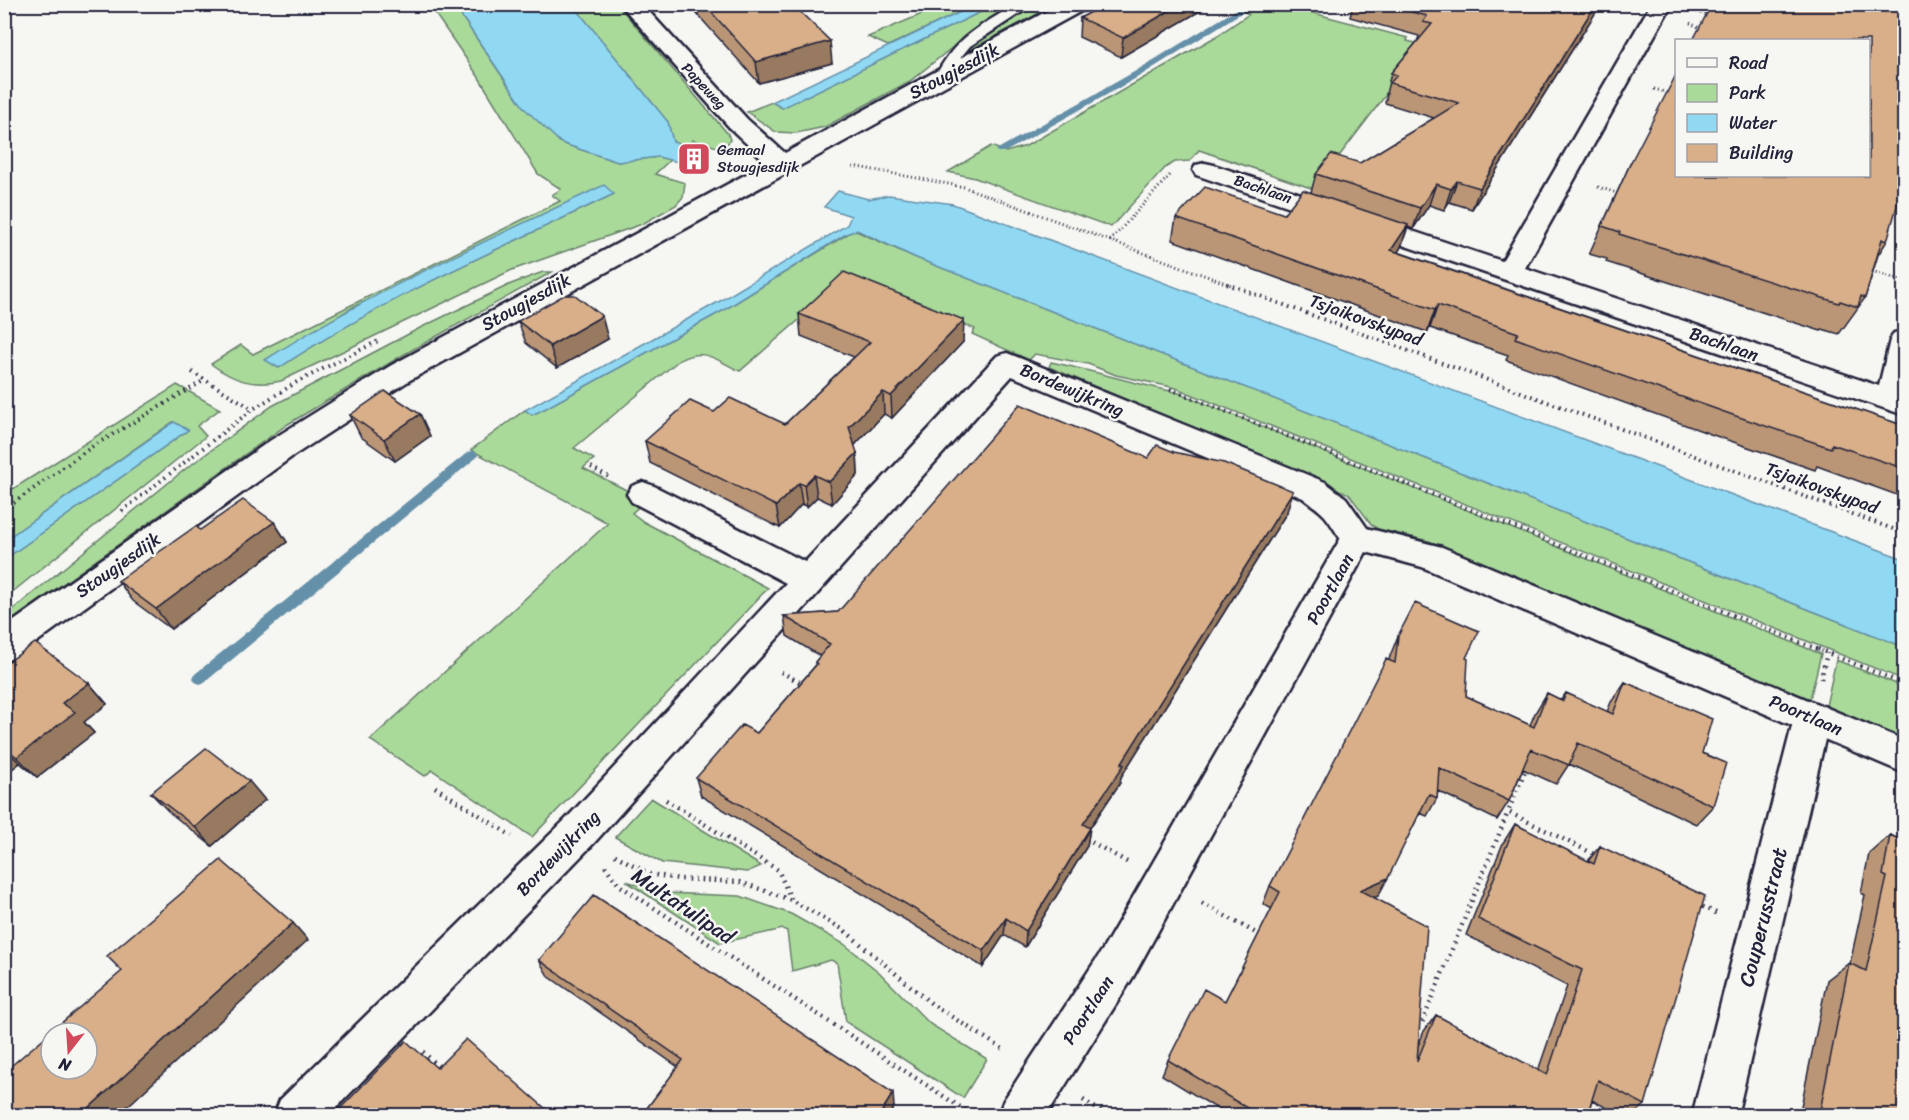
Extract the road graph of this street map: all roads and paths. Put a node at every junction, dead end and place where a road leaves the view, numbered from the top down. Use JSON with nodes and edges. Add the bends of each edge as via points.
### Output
{"nodes":[{"id":1,"x":630,"y":4,"type":"edge"},
{"id":2,"x":1027,"y":4,"type":"edge"},
{"id":3,"x":1077,"y":4,"type":"edge"},
{"id":4,"x":1660,"y":9,"type":"edge"},
{"id":5,"x":1719,"y":17,"type":"edge"},
{"id":6,"x":1707,"y":32,"type":"edge"},
{"id":7,"x":944,"y":76,"type":"junction"},
{"id":8,"x":816,"y":145,"type":"junction"},
{"id":9,"x":782,"y":164,"type":"junction"},
{"id":10,"x":1205,"y":170,"type":"joint"},
{"id":11,"x":1564,"y":176,"type":"junction"},
{"id":12,"x":1628,"y":196,"type":"edge"},
{"id":13,"x":1110,"y":241,"type":"junction"},
{"id":14,"x":1860,"y":267,"type":"edge"},
{"id":15,"x":1509,"y":272,"type":"junction"},
{"id":16,"x":1905,"y":281,"type":"edge"},
{"id":17,"x":1905,"y":340,"type":"edge"},
{"id":18,"x":192,"y":372,"type":"dead end"},
{"id":19,"x":205,"y":380,"type":"junction"},
{"id":20,"x":1164,"y":387,"type":"dead end"},
{"id":21,"x":1897,"y":402,"type":"edge"},
{"id":22,"x":253,"y":409,"type":"dead end"},
{"id":23,"x":643,"y":494,"type":"dead end"},
{"id":24,"x":4,"y":510,"type":"edge"},
{"id":25,"x":1905,"y":533,"type":"edge"},
{"id":26,"x":1358,"y":538,"type":"junction"},
{"id":27,"x":810,"y":580,"type":"junction"},
{"id":28,"x":4,"y":646,"type":"edge"},
{"id":29,"x":1905,"y":684,"type":"edge"},
{"id":30,"x":1812,"y":718,"type":"junction"},
{"id":31,"x":1905,"y":757,"type":"edge"},
{"id":32,"x":1530,"y":758,"type":"edge"},
{"id":33,"x":630,"y":778,"type":"junction"},
{"id":34,"x":435,"y":787,"type":"dead end"},
{"id":35,"x":580,"y":831,"type":"junction"},
{"id":36,"x":1602,"y":858,"type":"edge"},
{"id":37,"x":550,"y":861,"type":"junction"},
{"id":38,"x":1685,"y":898,"type":"edge"},
{"id":39,"x":791,"y":900,"type":"junction"},
{"id":40,"x":1759,"y":934,"type":"junction"},
{"id":41,"x":389,"y":1022,"type":"junction"},
{"id":42,"x":1422,"y":1023,"type":"edge"},
{"id":43,"x":1432,"y":1029,"type":"edge"},
{"id":44,"x":1046,"y":1076,"type":"junction"},
{"id":45,"x":450,"y":1077,"type":"edge"},
{"id":46,"x":296,"y":1116,"type":"edge"},
{"id":47,"x":974,"y":1116,"type":"edge"},
{"id":48,"x":1020,"y":1116,"type":"edge"},
{"id":49,"x":1714,"y":1116,"type":"edge"}],
"edges":[{"from":1,"to":9,"type":"street","name":"Papeweg","via":[[739,124]]},
{"from":2,"to":7,"type":"lane","via":[[965,43]]},
{"from":3,"to":7,"type":"street","name":"Stougjesdijk"},
{"from":4,"to":5,"type":"path","via":[[1685,9]]},
{"from":4,"to":6,"type":"path"},
{"from":4,"to":11,"type":"street"},
{"from":7,"to":8,"type":"street","name":"Stougjesdijk"},
{"from":8,"to":9,"type":"street","name":"Stougjesdijk"},
{"from":8,"to":13,"type":"path","name":"Tsjaikovskypad","via":[[854,166],[964,187]]},
{"from":9,"to":28,"type":"street","name":"Stougjesdijk","via":[[341,408]]},
{"from":10,"to":13,"type":"path","via":[[1192,166],[1176,169]]},
{"from":10,"to":15,"type":"street","name":"Bachlaan"},
{"from":11,"to":12,"type":"path"},
{"from":11,"to":15,"type":"street"},
{"from":13,"to":25,"type":"path","name":"Tsjaikovskypad"},
{"from":14,"to":16,"type":"path"},
{"from":15,"to":21,"type":"street","name":"Bachlaan"},
{"from":17,"to":21,"type":"street"},
{"from":18,"to":19,"type":"path"},
{"from":19,"to":22,"type":"path"},
{"from":19,"to":24,"type":"path","via":[[93,446]]},
{"from":20,"to":29,"type":"path"},
{"from":23,"to":27,"type":"street"},
{"from":26,"to":27,"type":"street","name":"Bordewijkring","via":[[1335,506],[1314,490],[1007,363]]},
{"from":26,"to":30,"type":"street","name":"Poortlaan","via":[[1423,554]]},
{"from":26,"to":44,"type":"street","name":"Poortlaan","via":[[1118,963]]},
{"from":27,"to":33,"type":"street","name":"Bordewijkring"},
{"from":30,"to":31,"type":"street","name":"Poortlaan"},
{"from":30,"to":40,"type":"street","name":"Couperusstraat"},
{"from":32,"to":36,"type":"path","via":[[1508,812]]},
{"from":33,"to":35,"type":"street","name":"Bordewijkring"},
{"from":33,"to":39,"type":"path","via":[[778,870]]},
{"from":34,"to":37,"type":"path"},
{"from":35,"to":37,"type":"street","name":"Bordewijkring"},
{"from":35,"to":39,"type":"path","name":"Multatulipad","via":[[623,861],[650,874],[740,882]]},
{"from":35,"to":47,"type":"path","name":"Multatulipad","via":[[619,885]]},
{"from":37,"to":41,"type":"street","name":"Bordewijkring"},
{"from":38,"to":40,"type":"path"},
{"from":39,"to":44,"type":"path","name":"Multatulipad","via":[[852,936],[933,1005]]},
{"from":40,"to":49,"type":"street","name":"Couperusstraat"},
{"from":41,"to":45,"type":"path"},
{"from":41,"to":46,"type":"street","name":"Bordewijkring"},
{"from":42,"to":43,"type":"path"},
{"from":44,"to":48,"type":"street","name":"Poortlaan"}]}
